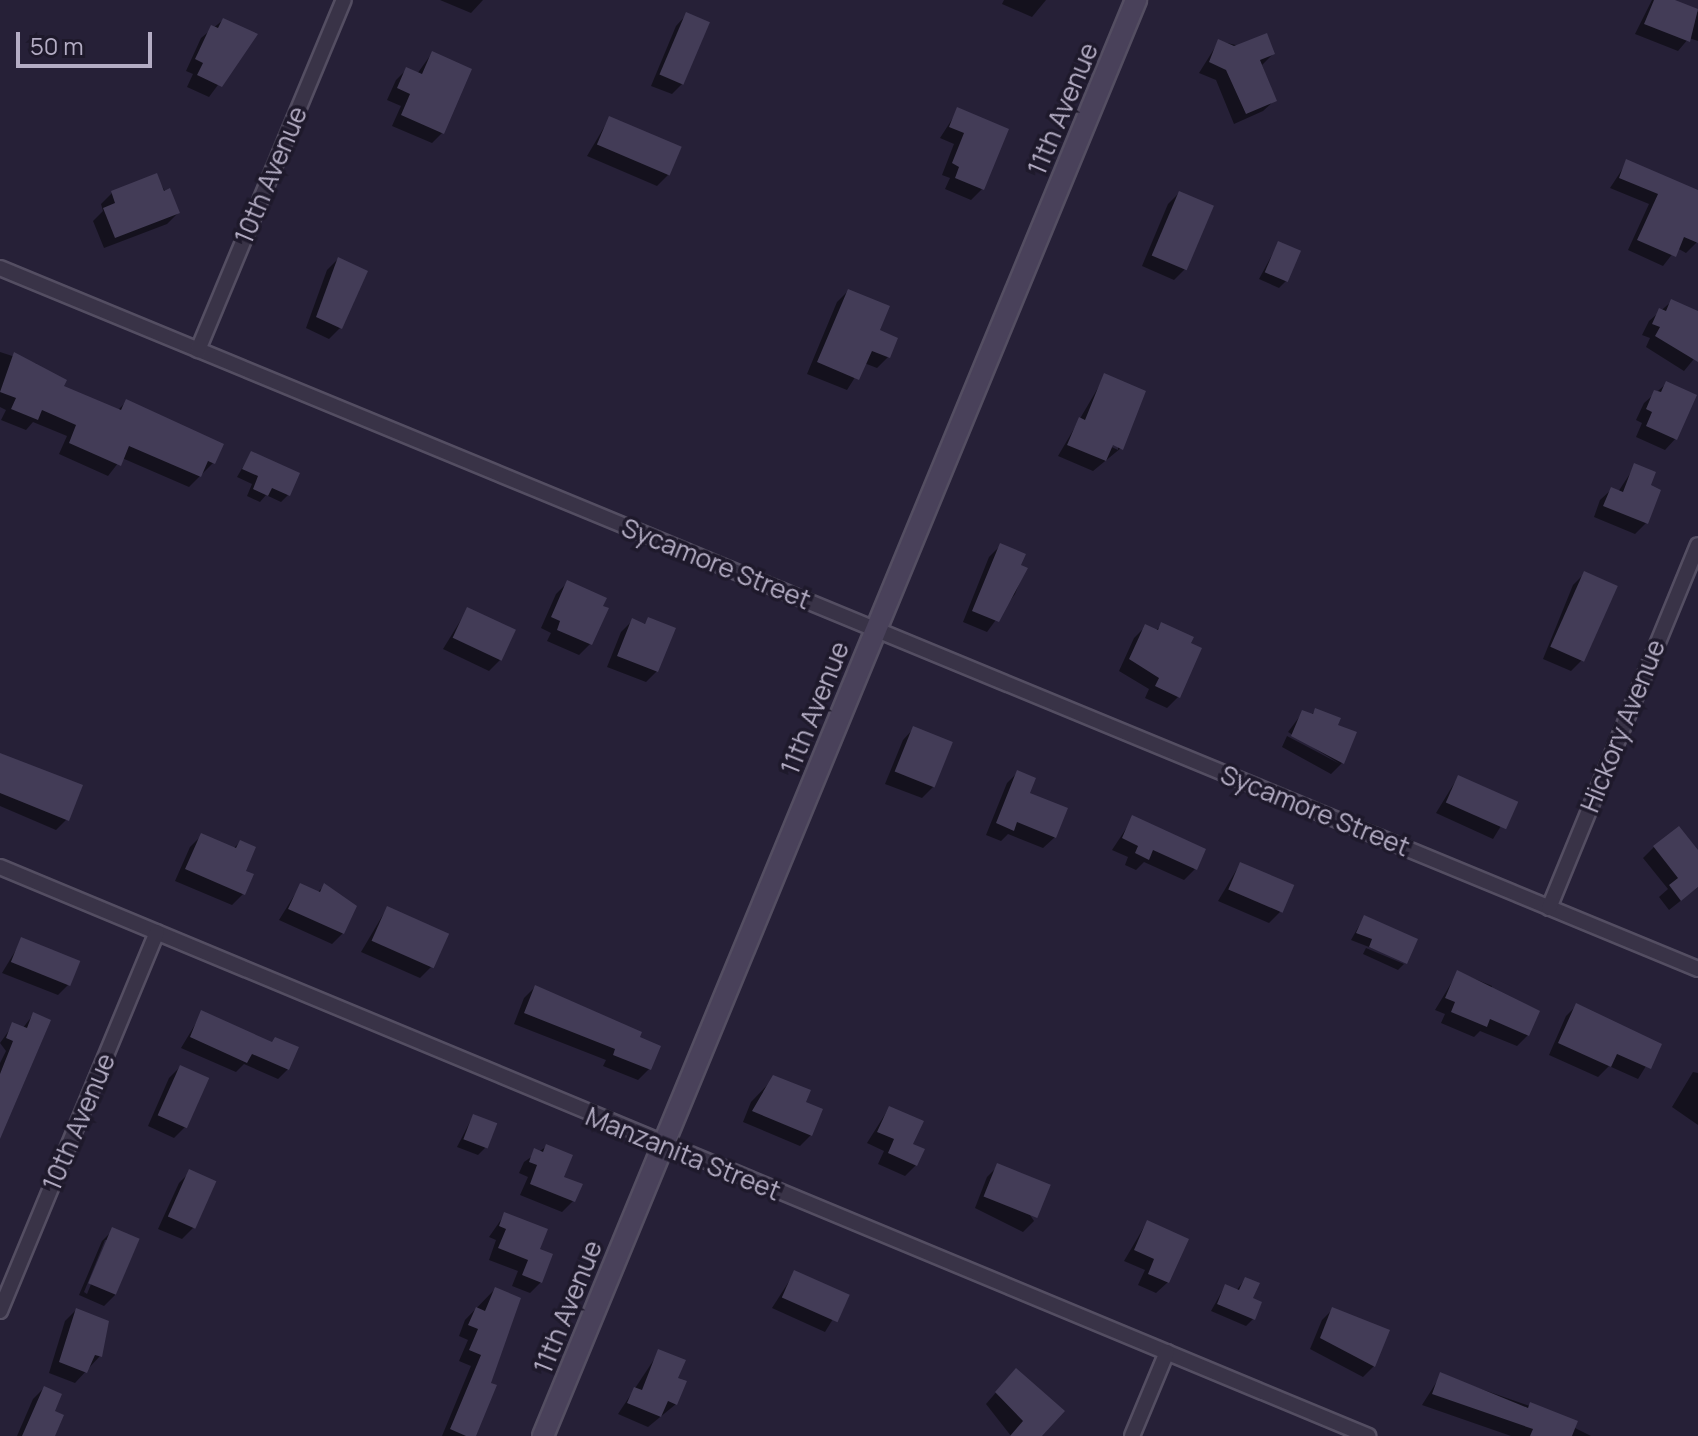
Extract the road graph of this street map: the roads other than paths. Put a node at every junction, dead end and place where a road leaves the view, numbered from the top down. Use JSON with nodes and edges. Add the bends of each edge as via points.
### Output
{"nodes":[{"id":1,"x":344,"y":0,"type":"edge"},
{"id":2,"x":1136,"y":0,"type":"edge"},
{"id":3,"x":0,"y":268,"type":"edge"},
{"id":4,"x":198,"y":350,"type":"junction"},
{"id":5,"x":1698,"y":545,"type":"edge"},
{"id":6,"x":875,"y":629,"type":"junction"},
{"id":7,"x":0,"y":867,"type":"edge"},
{"id":8,"x":1549,"y":908,"type":"junction"},
{"id":9,"x":157,"y":932,"type":"junction"},
{"id":10,"x":1698,"y":969,"type":"edge"},
{"id":11,"x":663,"y":1147,"type":"junction"},
{"id":12,"x":0,"y":1311,"type":"edge"},
{"id":13,"x":1167,"y":1352,"type":"junction"},
{"id":14,"x":543,"y":1436,"type":"edge"},
{"id":15,"x":1132,"y":1436,"type":"edge"},
{"id":16,"x":1368,"y":1436,"type":"edge"}],
"edges":[{"from":1,"to":4,"type":"street","name":"10th Avenue"},
{"from":2,"to":6,"type":"main road","name":"11th Avenue"},
{"from":3,"to":4,"type":"street","name":"Sycamore Street"},
{"from":4,"to":6,"type":"street","name":"Sycamore Street"},
{"from":5,"to":8,"type":"street","name":"Hickory Avenue"},
{"from":6,"to":8,"type":"street","name":"Sycamore Street"},
{"from":6,"to":11,"type":"main road","name":"11th Avenue"},
{"from":7,"to":9,"type":"street","name":"Manzanita Street"},
{"from":8,"to":10,"type":"street","name":"Sycamore Street"},
{"from":9,"to":11,"type":"street","name":"Manzanita Street"},
{"from":9,"to":12,"type":"street","name":"10th Avenue"},
{"from":11,"to":13,"type":"street","name":"Manzanita Street"},
{"from":11,"to":14,"type":"main road","name":"11th Avenue"},
{"from":13,"to":15,"type":"street"},
{"from":13,"to":16,"type":"street","name":"Manzanita Street"}]}
